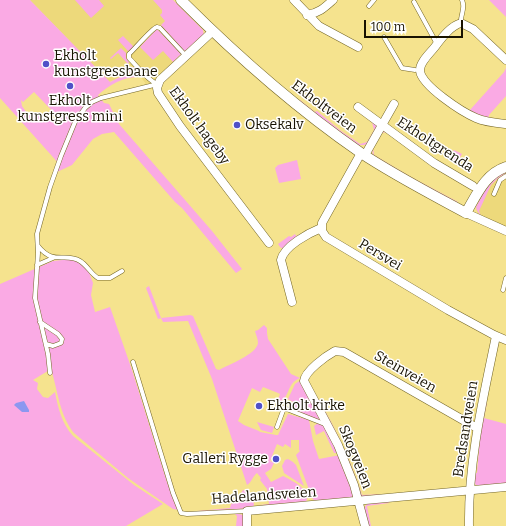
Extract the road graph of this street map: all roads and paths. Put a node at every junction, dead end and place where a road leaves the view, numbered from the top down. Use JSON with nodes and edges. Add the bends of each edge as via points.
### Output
{"nodes":[{"id":1,"x":181,"y":0,"type":"edge"},
{"id":2,"x":294,"y":0,"type":"edge"},
{"id":3,"x":332,"y":0,"type":"edge"},
{"id":4,"x":374,"y":0,"type":"edge"},
{"id":5,"x":462,"y":0,"type":"edge"},
{"id":6,"x":414,"y":2,"type":"dead end"},
{"id":7,"x":369,"y":6,"type":"dead end"},
{"id":8,"x":307,"y":15,"type":"junction"},
{"id":9,"x":461,"y":23,"type":"junction"},
{"id":10,"x":213,"y":31,"type":"junction"},
{"id":11,"x":384,"y":37,"type":"dead end"},
{"id":12,"x":437,"y":44,"type":"junction"},
{"id":13,"x":358,"y":47,"type":"dead end"},
{"id":14,"x":186,"y":56,"type":"junction"},
{"id":15,"x":506,"y":60,"type":"edge"},
{"id":16,"x":418,"y":70,"type":"junction"},
{"id":17,"x":158,"y":84,"type":"junction"},
{"id":18,"x":394,"y":104,"type":"dead end"},
{"id":19,"x":358,"y":107,"type":"dead end"},
{"id":20,"x":506,"y":124,"type":"edge"},
{"id":21,"x":382,"y":125,"type":"junction"},
{"id":22,"x":363,"y":154,"type":"junction"},
{"id":23,"x":506,"y":167,"type":"edge"},
{"id":24,"x":506,"y":176,"type":"edge"},
{"id":25,"x":473,"y":186,"type":"dead end"},
{"id":26,"x":494,"y":194,"type":"dead end"},
{"id":27,"x":466,"y":212,"type":"junction"},
{"id":28,"x":321,"y":228,"type":"junction"},
{"id":29,"x":506,"y":231,"type":"edge"},
{"id":30,"x":269,"y":243,"type":"dead end"},
{"id":31,"x":38,"y":246,"type":"junction"},
{"id":32,"x":53,"y":258,"type":"junction"},
{"id":33,"x":37,"y":265,"type":"junction"},
{"id":34,"x":122,"y":271,"type":"dead end"},
{"id":35,"x":506,"y":278,"type":"edge"},
{"id":36,"x":503,"y":290,"type":"dead end"},
{"id":37,"x":292,"y":302,"type":"dead end"},
{"id":38,"x":40,"y":322,"type":"junction"},
{"id":39,"x":496,"y":336,"type":"junction"},
{"id":40,"x":506,"y":340,"type":"edge"},
{"id":41,"x":46,"y":344,"type":"junction"},
{"id":42,"x":133,"y":362,"type":"dead end"},
{"id":43,"x":320,"y":362,"type":"joint"},
{"id":44,"x":50,"y":372,"type":"dead end"},
{"id":45,"x":328,"y":425,"type":"junction"},
{"id":46,"x":277,"y":427,"type":"dead end"},
{"id":47,"x":477,"y":428,"type":"junction"},
{"id":48,"x":506,"y":487,"type":"edge"},
{"id":49,"x":470,"y":490,"type":"junction"},
{"id":50,"x":358,"y":501,"type":"junction"},
{"id":51,"x":247,"y":511,"type":"junction"},
{"id":52,"x":247,"y":526,"type":"edge"},
{"id":53,"x":365,"y":526,"type":"edge"},
{"id":54,"x":469,"y":526,"type":"edge"}],
"edges":[{"from":1,"to":10,"type":"street","name":"Ekholtveien"},
{"from":2,"to":8,"type":"street"},
{"from":3,"to":8,"type":"street","via":[[316,14]]},
{"from":4,"to":7,"type":"lane"},
{"from":5,"to":9,"type":"lane","via":[[464,9],[460,17]]},
{"from":6,"to":12,"type":"lane"},
{"from":8,"to":13,"type":"street","via":[[319,26]]},
{"from":9,"to":12,"type":"street","via":[[456,24]]},
{"from":9,"to":15,"type":"street","via":[[473,29]]},
{"from":10,"to":14,"type":"street","name":"Ekholt hageby"},
{"from":10,"to":22,"type":"street","name":"Ekholtveien","via":[[276,88]]},
{"from":11,"to":16,"type":"lane","via":[[402,68]]},
{"from":12,"to":16,"type":"street"},
{"from":14,"to":17,"type":"street","name":"Ekholt hageby"},
{"from":14,"to":17,"type":"lane","via":[[160,28],[157,26],[151,30],[129,54],[146,77]]},
{"from":16,"to":20,"type":"street","via":[[424,80],[454,106],[477,118]]},
{"from":17,"to":30,"type":"street","name":"Ekholt hageby","via":[[158,93],[164,103]]},
{"from":17,"to":31,"type":"lane","via":[[101,98],[92,102],[80,115],[50,187],[37,234]]},
{"from":18,"to":21,"type":"street","name":"Ekholtgrenda"},
{"from":19,"to":21,"type":"street","name":"Ekholtgrenda"},
{"from":21,"to":22,"type":"street","name":"Ekholtgrenda"},
{"from":21,"to":25,"type":"street","name":"Ekholtgrenda","via":[[434,163]]},
{"from":22,"to":27,"type":"street","name":"Ekholtveien"},
{"from":22,"to":28,"type":"street"},
{"from":23,"to":27,"type":"street","via":[[488,178]]},
{"from":24,"to":26,"type":"lane","via":[[500,180]]},
{"from":27,"to":29,"type":"street","name":"Ekholtveien"},
{"from":28,"to":37,"type":"street","via":[[286,250],[282,256]]},
{"from":28,"to":39,"type":"street","name":"Persvei","via":[[326,237],[334,242]]},
{"from":31,"to":32,"type":"lane"},
{"from":31,"to":33,"type":"lane"},
{"from":32,"to":33,"type":"lane"},
{"from":32,"to":34,"type":"lane","via":[[80,260],[98,278],[110,278]]},
{"from":33,"to":38,"type":"lane","via":[[35,298]]},
{"from":35,"to":36,"type":"lane"},
{"from":38,"to":41,"type":"lane"},
{"from":38,"to":41,"type":"lane","via":[[62,339],[61,343],[53,346]]},
{"from":39,"to":40,"type":"street","name":"Persvei"},
{"from":39,"to":47,"type":"street","name":"Bredsandveien"},
{"from":41,"to":44,"type":"lane"},
{"from":42,"to":51,"type":"lane","name":"Hadelandsveien","via":[[181,513]]},
{"from":43,"to":45,"type":"street","name":"Skogveien","via":[[305,376],[304,381]]},
{"from":43,"to":47,"type":"street","name":"Steinveien","via":[[335,351],[344,352]]},
{"from":45,"to":46,"type":"lane","via":[[284,408]]},
{"from":45,"to":50,"type":"street","name":"Skogveien","via":[[354,485]]},
{"from":47,"to":49,"type":"street","name":"Bredsandveien"},
{"from":48,"to":49,"type":"street","name":"Hadelandsveien"},
{"from":49,"to":50,"type":"street","name":"Hadelandsveien"},
{"from":49,"to":54,"type":"street","name":"Bredsandveien"},
{"from":50,"to":51,"type":"street","name":"Hadelandsveien"},
{"from":50,"to":53,"type":"street","name":"Skogveien"},
{"from":51,"to":52,"type":"street"}]}
